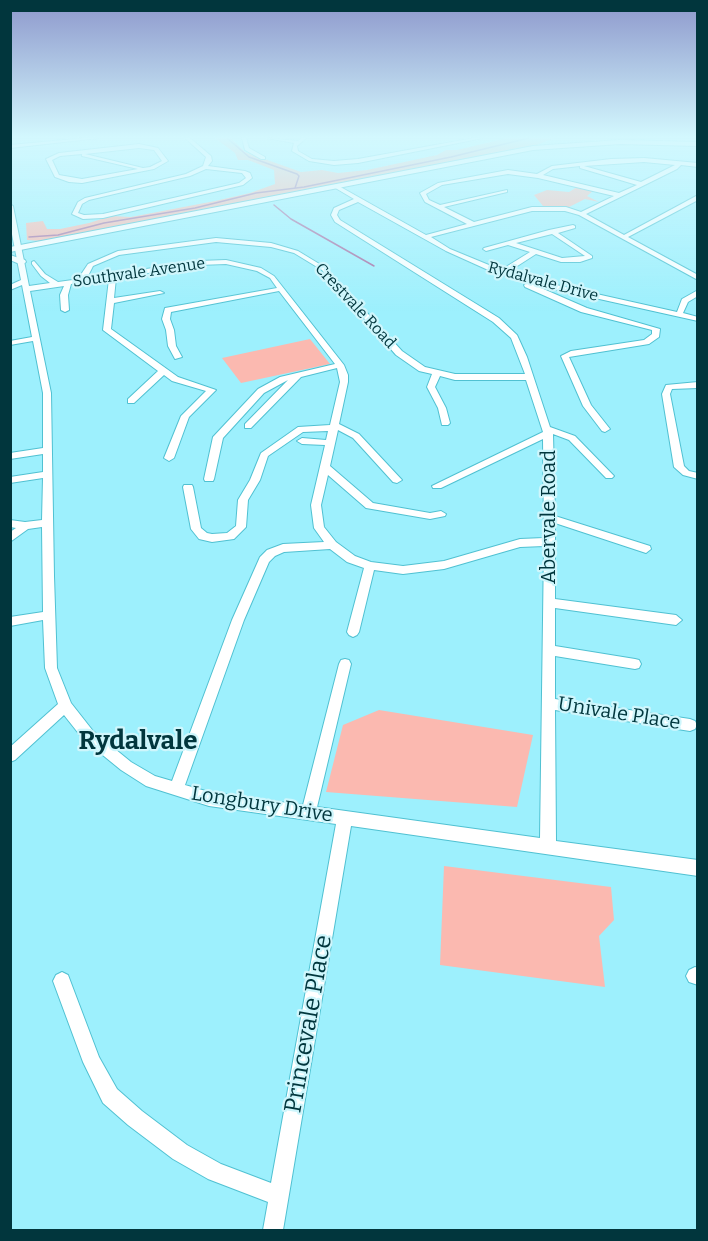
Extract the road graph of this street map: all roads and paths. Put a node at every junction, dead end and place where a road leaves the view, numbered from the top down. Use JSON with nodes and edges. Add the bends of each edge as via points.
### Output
{"nodes":[{"id":1,"x":100,"y":196,"type":"edge"},
{"id":2,"x":190,"y":196,"type":"edge"},
{"id":3,"x":285,"y":196,"type":"edge"},
{"id":4,"x":353,"y":196,"type":"edge"},
{"id":5,"x":423,"y":196,"type":"edge"},
{"id":6,"x":485,"y":196,"type":"edge"},
{"id":7,"x":617,"y":196,"type":"edge"},
{"id":8,"x":698,"y":197,"type":"edge"},
{"id":9,"x":359,"y":199,"type":"junction"},
{"id":10,"x":10,"y":206,"type":"edge"},
{"id":11,"x":439,"y":207,"type":"junction"},
{"id":12,"x":582,"y":214,"type":"junction"},
{"id":13,"x":472,"y":224,"type":"junction"},
{"id":14,"x":573,"y":227,"type":"dead end"},
{"id":15,"x":551,"y":231,"type":"junction"},
{"id":16,"x":425,"y":237,"type":"junction"},
{"id":17,"x":624,"y":237,"type":"junction"},
{"id":18,"x":508,"y":243,"type":"junction"},
{"id":19,"x":486,"y":249,"type":"dead end"},
{"id":20,"x":14,"y":252,"type":"edge"},
{"id":21,"x":534,"y":253,"type":"junction"},
{"id":22,"x":22,"y":262,"type":"joint"},
{"id":23,"x":34,"y":263,"type":"dead end"},
{"id":24,"x":502,"y":273,"type":"junction"},
{"id":25,"x":42,"y":275,"type":"junction"},
{"id":26,"x":113,"y":277,"type":"junction"},
{"id":27,"x":698,"y":278,"type":"edge"},
{"id":28,"x":523,"y":280,"type":"junction"},
{"id":29,"x":84,"y":281,"type":"junction"},
{"id":30,"x":68,"y":283,"type":"junction"},
{"id":31,"x":57,"y":285,"type":"junction"},
{"id":32,"x":29,"y":286,"type":"junction"},
{"id":33,"x":10,"y":288,"type":"edge"},
{"id":34,"x":281,"y":289,"type":"junction"},
{"id":35,"x":698,"y":292,"type":"edge"},
{"id":36,"x":160,"y":293,"type":"dead end"},
{"id":37,"x":110,"y":301,"type":"junction"},
{"id":38,"x":65,"y":310,"type":"dead end"},
{"id":39,"x":679,"y":315,"type":"junction"},
{"id":40,"x":698,"y":319,"type":"edge"},
{"id":41,"x":37,"y":338,"type":"junction"},
{"id":42,"x":10,"y":343,"type":"edge"},
{"id":43,"x":178,"y":357,"type":"dead end"},
{"id":44,"x":340,"y":365,"type":"junction"},
{"id":45,"x":163,"y":370,"type":"junction"},
{"id":46,"x":436,"y":374,"type":"junction"},
{"id":47,"x":298,"y":375,"type":"junction"},
{"id":48,"x":530,"y":377,"type":"junction"},
{"id":49,"x":698,"y":385,"type":"edge"},
{"id":50,"x":131,"y":401,"type":"dead end"},
{"id":51,"x":445,"y":423,"type":"dead end"},
{"id":52,"x":248,"y":426,"type":"dead end"},
{"id":53,"x":334,"y":426,"type":"junction"},
{"id":54,"x":605,"y":429,"type":"dead end"},
{"id":55,"x":547,"y":430,"type":"junction"},
{"id":56,"x":302,"y":441,"type":"dead end"},
{"id":57,"x":330,"y":443,"type":"junction"},
{"id":58,"x":48,"y":450,"type":"junction"},
{"id":59,"x":10,"y":456,"type":"edge"},
{"id":60,"x":169,"y":458,"type":"dead end"},
{"id":61,"x":325,"y":467,"type":"junction"},
{"id":62,"x":48,"y":474,"type":"junction"},
{"id":63,"x":609,"y":476,"type":"dead end"},
{"id":64,"x":698,"y":476,"type":"edge"},
{"id":65,"x":208,"y":479,"type":"dead end"},
{"id":66,"x":10,"y":480,"type":"edge"},
{"id":67,"x":397,"y":480,"type":"dead end"},
{"id":68,"x":437,"y":486,"type":"dead end"},
{"id":69,"x":188,"y":487,"type":"dead end"},
{"id":70,"x":441,"y":514,"type":"dead end"},
{"id":71,"x":550,"y":518,"type":"junction"},
{"id":72,"x":10,"y":523,"type":"edge"},
{"id":73,"x":48,"y":524,"type":"junction"},
{"id":74,"x":25,"y":526,"type":"junction"},
{"id":75,"x":10,"y":537,"type":"edge"},
{"id":76,"x":550,"y":542,"type":"junction"},
{"id":77,"x":332,"y":545,"type":"junction"},
{"id":78,"x":646,"y":549,"type":"dead end"},
{"id":79,"x":370,"y":566,"type":"junction"},
{"id":80,"x":549,"y":603,"type":"junction"},
{"id":81,"x":49,"y":615,"type":"junction"},
{"id":82,"x":676,"y":620,"type":"dead end"},
{"id":83,"x":10,"y":622,"type":"edge"},
{"id":84,"x":353,"y":632,"type":"dead end"},
{"id":85,"x":549,"y":650,"type":"junction"},
{"id":86,"x":345,"y":664,"type":"dead end"},
{"id":87,"x":635,"y":664,"type":"dead end"},
{"id":88,"x":548,"y":703,"type":"junction"},
{"id":89,"x":65,"y":705,"type":"junction"},
{"id":90,"x":690,"y":725,"type":"dead end"},
{"id":91,"x":10,"y":756,"type":"edge"},
{"id":92,"x":176,"y":790,"type":"junction"},
{"id":93,"x":308,"y":814,"type":"junction"},
{"id":94,"x":345,"y":818,"type":"junction"},
{"id":95,"x":548,"y":847,"type":"junction"},
{"id":96,"x":698,"y":868,"type":"edge"},
{"id":97,"x":62,"y":981,"type":"dead end"},
{"id":98,"x":279,"y":1196,"type":"junction"},
{"id":99,"x":273,"y":1230,"type":"edge"}],
"edges":[{"from":1,"to":2,"type":"street","via":[[80,202],[75,214],[103,216]]},
{"from":3,"to":20,"type":"main road"},
{"from":4,"to":9,"type":"street","name":"Rydalvale Drive"},
{"from":5,"to":11,"type":"street"},
{"from":6,"to":11,"type":"street"},
{"from":7,"to":12,"type":"street"},
{"from":8,"to":17,"type":"street"},
{"from":9,"to":16,"type":"street","name":"Rydalvale Drive"},
{"from":9,"to":48,"type":"street","name":"Abervale Road","via":[[338,207],[335,218],[502,325],[518,343]]},
{"from":10,"to":20,"type":"street"},
{"from":11,"to":13,"type":"street"},
{"from":12,"to":13,"type":"street","via":[[540,208]]},
{"from":12,"to":17,"type":"street"},
{"from":13,"to":16,"type":"street"},
{"from":14,"to":15,"type":"street"},
{"from":15,"to":18,"type":"street"},
{"from":15,"to":21,"type":"street","via":[[590,257],[566,261]]},
{"from":16,"to":24,"type":"street","name":"Rydalvale Drive"},
{"from":17,"to":27,"type":"street"},
{"from":18,"to":19,"type":"street"},
{"from":18,"to":21,"type":"street"},
{"from":20,"to":22,"type":"main road"},
{"from":21,"to":24,"type":"street"},
{"from":22,"to":32,"type":"street","name":"Longbury Drive"},
{"from":23,"to":25,"type":"street"},
{"from":24,"to":28,"type":"street","name":"Rydalvale Drive"},
{"from":25,"to":31,"type":"street"},
{"from":25,"to":32,"type":"street"},
{"from":26,"to":29,"type":"street","name":"Southvale Avenue"},
{"from":26,"to":34,"type":"street","name":"Southvale Avenue","via":[[226,262],[259,269]]},
{"from":26,"to":37,"type":"street"},
{"from":28,"to":39,"type":"street","name":"Rydalvale Drive"},
{"from":28,"to":54,"type":"street","via":[[568,304],[656,329],[650,341],[565,356],[587,406]]},
{"from":29,"to":30,"type":"street","name":"Southvale Avenue"},
{"from":29,"to":46,"type":"street","name":"Crestvale Road","via":[[90,265],[106,256],[131,251],[216,240],[282,247],[324,269],[399,352]]},
{"from":30,"to":31,"type":"street","name":"Southvale Avenue"},
{"from":30,"to":38,"type":"street"},
{"from":31,"to":32,"type":"street","name":"Southvale Avenue"},
{"from":32,"to":33,"type":"street"},
{"from":32,"to":41,"type":"street","name":"Longbury Drive"},
{"from":34,"to":43,"type":"street","via":[[168,310],[166,319]]},
{"from":34,"to":44,"type":"street","name":"Southvale Avenue"},
{"from":35,"to":39,"type":"street","via":[[685,301]]},
{"from":36,"to":37,"type":"street"},
{"from":37,"to":45,"type":"street","via":[[107,330]]},
{"from":39,"to":40,"type":"street","name":"Rydalvale Drive"},
{"from":41,"to":42,"type":"street"},
{"from":41,"to":58,"type":"street","name":"Longbury Drive","via":[[47,393]]},
{"from":44,"to":47,"type":"street"},
{"from":44,"to":53,"type":"street","via":[[344,382]]},
{"from":45,"to":50,"type":"street"},
{"from":45,"to":60,"type":"street","via":[[211,392],[180,426]]},
{"from":46,"to":48,"type":"street","name":"Crestvale Road"},
{"from":46,"to":51,"type":"street","via":[[431,387]]},
{"from":47,"to":52,"type":"street"},
{"from":47,"to":65,"type":"street","via":[[267,385],[225,427],[216,441]]},
{"from":48,"to":55,"type":"street","name":"Abervale Road"},
{"from":49,"to":64,"type":"street","via":[[669,387],[666,394],[679,467]]},
{"from":53,"to":57,"type":"street"},
{"from":53,"to":67,"type":"street","via":[[356,436]]},
{"from":53,"to":69,"type":"street","via":[[301,429],[264,455],[243,500],[241,527],[230,536],[212,538],[196,529]]},
{"from":55,"to":63,"type":"street","via":[[572,438]]},
{"from":55,"to":68,"type":"street"},
{"from":55,"to":71,"type":"street","name":"Abervale Road"},
{"from":56,"to":57,"type":"street"},
{"from":57,"to":61,"type":"street"},
{"from":58,"to":59,"type":"street"},
{"from":58,"to":62,"type":"street","name":"Longbury Drive"},
{"from":61,"to":70,"type":"street","via":[[370,506],[430,516]]},
{"from":61,"to":77,"type":"street","via":[[316,517]]},
{"from":62,"to":66,"type":"street"},
{"from":62,"to":73,"type":"street","name":"Longbury Drive"},
{"from":71,"to":76,"type":"street","name":"Abervale Road"},
{"from":71,"to":78,"type":"street"},
{"from":72,"to":74,"type":"street"},
{"from":73,"to":74,"type":"street"},
{"from":73,"to":81,"type":"street","name":"Longbury Drive"},
{"from":74,"to":75,"type":"street"},
{"from":76,"to":79,"type":"street","via":[[520,543],[426,569]]},
{"from":76,"to":80,"type":"street","name":"Abervale Road"},
{"from":77,"to":79,"type":"street","via":[[351,559]]},
{"from":77,"to":92,"type":"street","via":[[283,548],[264,561]]},
{"from":79,"to":84,"type":"street"},
{"from":80,"to":82,"type":"street"},
{"from":80,"to":85,"type":"street","name":"Abervale Road"},
{"from":81,"to":83,"type":"street"},
{"from":81,"to":89,"type":"street","name":"Longbury Drive","via":[[51,669]]},
{"from":85,"to":87,"type":"street"},
{"from":85,"to":88,"type":"street","name":"Abervale Road"},
{"from":86,"to":93,"type":"street"},
{"from":88,"to":90,"type":"street","name":"Univale Place"},
{"from":88,"to":95,"type":"street","name":"Abervale Road"},
{"from":89,"to":91,"type":"street"},
{"from":89,"to":92,"type":"street","name":"Longbury Drive","via":[[103,750],[151,781]]},
{"from":92,"to":93,"type":"street","name":"Longbury Drive"},
{"from":93,"to":94,"type":"street","name":"Longbury Drive"},
{"from":94,"to":95,"type":"street","name":"Longbury Drive"},
{"from":94,"to":98,"type":"street","name":"Princevale Place"},
{"from":95,"to":96,"type":"street","name":"Longbury Drive"},
{"from":97,"to":98,"type":"street","via":[[92,1062],[111,1096],[180,1152],[215,1172]]},
{"from":98,"to":99,"type":"street","name":"Princevale Place"}]}
